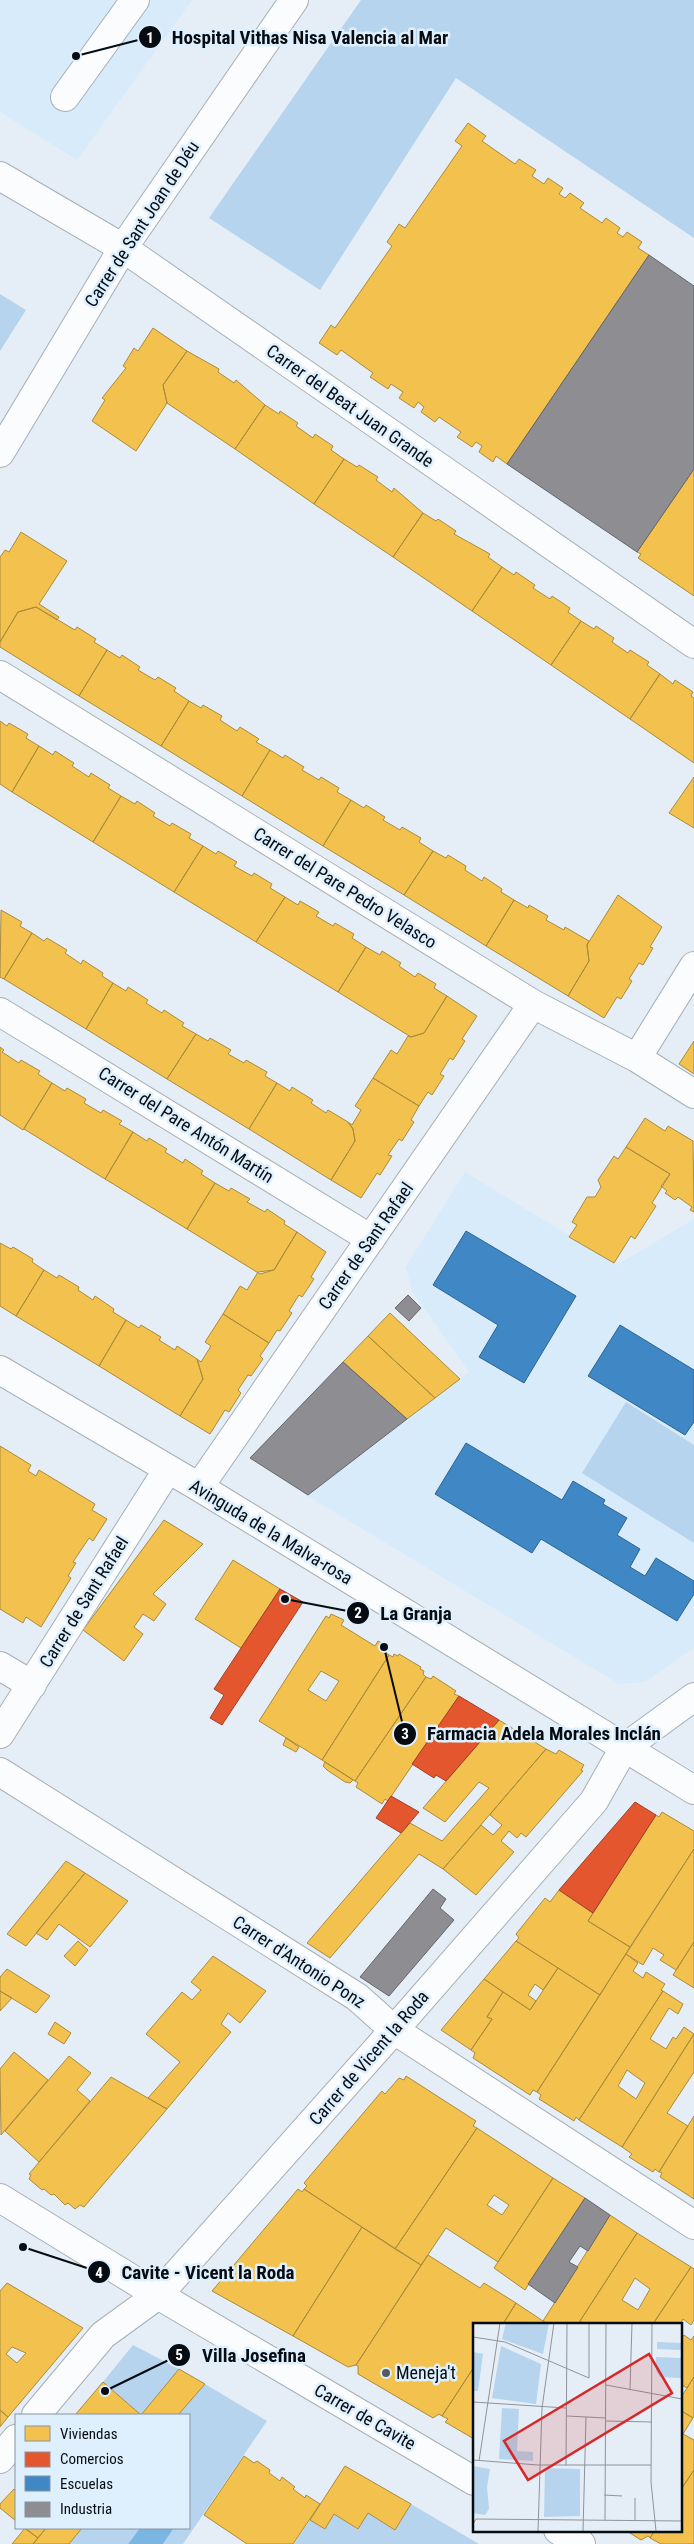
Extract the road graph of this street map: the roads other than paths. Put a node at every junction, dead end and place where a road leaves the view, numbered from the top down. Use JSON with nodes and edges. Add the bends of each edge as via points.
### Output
{"nodes":[{"id":1,"x":135,"y":0,"type":"edge"},
{"id":2,"x":294,"y":0,"type":"edge"},
{"id":3,"x":66,"y":97,"type":"dead end"},
{"id":4,"x":0,"y":176,"type":"edge"},
{"id":5,"x":123,"y":248,"type":"junction"},
{"id":6,"x":0,"y":453,"type":"edge"},
{"id":7,"x":694,"y":644,"type":"edge"},
{"id":8,"x":0,"y":675,"type":"edge"},
{"id":9,"x":694,"y":966,"type":"edge"},
{"id":10,"x":533,"y":1004,"type":"junction"},
{"id":11,"x":0,"y":1012,"type":"edge"},
{"id":12,"x":637,"y":1058,"type":"junction"},
{"id":13,"x":694,"y":1094,"type":"edge"},
{"id":14,"x":371,"y":1239,"type":"junction"},
{"id":15,"x":0,"y":1370,"type":"edge"},
{"id":16,"x":168,"y":1469,"type":"junction"},
{"id":17,"x":199,"y":1487,"type":"junction"},
{"id":18,"x":0,"y":1666,"type":"edge"},
{"id":19,"x":32,"y":1686,"type":"junction"},
{"id":20,"x":694,"y":1697,"type":"edge"},
{"id":21,"x":0,"y":1734,"type":"edge"},
{"id":22,"x":624,"y":1748,"type":"junction"},
{"id":23,"x":0,"y":1772,"type":"edge"},
{"id":24,"x":694,"y":1790,"type":"edge"},
{"id":25,"x":394,"y":2030,"type":"junction"},
{"id":26,"x":0,"y":2198,"type":"edge"},
{"id":27,"x":694,"y":2225,"type":"edge"},
{"id":28,"x":158,"y":2295,"type":"junction"},
{"id":29,"x":37,"y":2414,"type":"edge"},
{"id":30,"x":15,"y":2441,"type":"edge"},
{"id":31,"x":0,"y":2459,"type":"edge"},
{"id":32,"x":473,"y":2480,"type":"edge"},
{"id":33,"x":561,"y":2532,"type":"edge"},
{"id":34,"x":581,"y":2544,"type":"edge"}],
"edges":[{"from":1,"to":3,"type":"street"},
{"from":2,"to":5,"type":"street","name":"Carrer de Sant Joan de Déu"},
{"from":4,"to":5,"type":"street","name":"Carrer del Beat Juan Grande"},
{"from":5,"to":6,"type":"street","name":"Carrer de Sant Joan de Déu"},
{"from":5,"to":7,"type":"street","name":"Carrer del Beat Juan Grande"},
{"from":8,"to":10,"type":"street","name":"Carrer del Pare Pedro Velasco"},
{"from":9,"to":12,"type":"street"},
{"from":10,"to":12,"type":"street","name":"Carrer del Pare Pedro Velasco"},
{"from":10,"to":14,"type":"street","name":"Carrer de Sant Rafael"},
{"from":11,"to":14,"type":"street","name":"Carrer del Pare Antón Martín"},
{"from":12,"to":13,"type":"street","name":"Carrer del Pare Pedro Velasco"},
{"from":14,"to":17,"type":"street","name":"Carrer de Sant Rafael"},
{"from":15,"to":16,"type":"street","name":"Avinguda de la Malva-rosa"},
{"from":16,"to":17,"type":"street","name":"Avinguda de la Malva-rosa"},
{"from":16,"to":19,"type":"street","name":"Carrer de Sant Rafael"},
{"from":17,"to":22,"type":"street","name":"Avinguda de la Malva-rosa"},
{"from":18,"to":19,"type":"street"},
{"from":19,"to":21,"type":"street","name":"Carrer de Sant Rafael"},
{"from":20,"to":22,"type":"street","name":"Carrer de Vicent la Roda"},
{"from":22,"to":24,"type":"street","name":"Avinguda de la Malva-rosa"},
{"from":22,"to":25,"type":"street","name":"Carrer de Vicent la Roda","via":[[594,1801]]},
{"from":23,"to":25,"type":"street","name":"Carrer d'Antonio Ponz","via":[[357,1997]]},
{"from":25,"to":27,"type":"street","name":"Carrer d'Antonio Ponz"},
{"from":25,"to":28,"type":"street","name":"Carrer de Vicent la Roda"},
{"from":26,"to":28,"type":"street","name":"Carrer de Cavite"},
{"from":28,"to":29,"type":"street","name":"Carrer de Vicent la Roda","via":[[103,2335]]},
{"from":28,"to":32,"type":"street","name":"Carrer de Cavite"},
{"from":30,"to":31,"type":"street"},
{"from":33,"to":34,"type":"street"}]}
